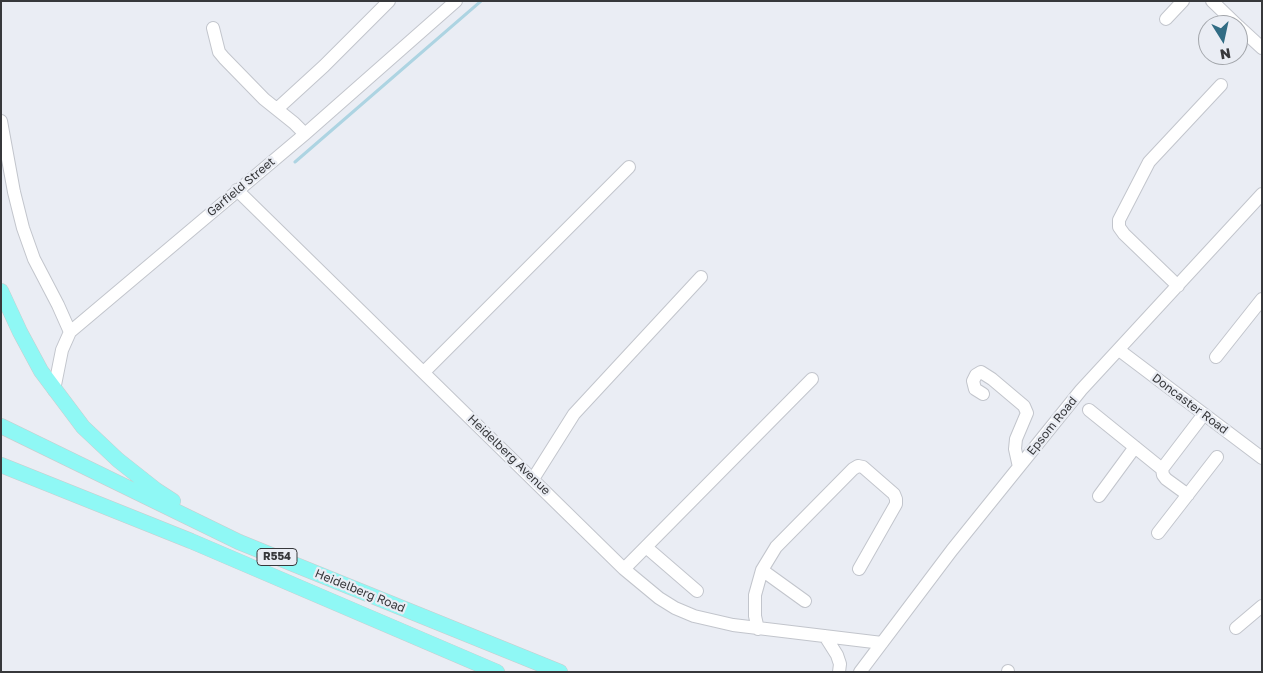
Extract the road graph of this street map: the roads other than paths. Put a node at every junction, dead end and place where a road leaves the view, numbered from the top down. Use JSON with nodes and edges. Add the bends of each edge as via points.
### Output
{"nodes":[{"id":1,"x":388,"y":1,"type":"edge"},
{"id":2,"x":456,"y":1,"type":"edge"},
{"id":3,"x":1183,"y":1,"type":"edge"},
{"id":4,"x":1212,"y":1,"type":"edge"},
{"id":5,"x":1227,"y":15,"type":"edge"},
{"id":6,"x":1166,"y":19,"type":"dead end"},
{"id":7,"x":213,"y":28,"type":"dead end"},
{"id":8,"x":1248,"y":35,"type":"edge"},
{"id":9,"x":1262,"y":48,"type":"edge"},
{"id":10,"x":1220,"y":85,"type":"dead end"},
{"id":11,"x":277,"y":109,"type":"junction"},
{"id":12,"x":1,"y":122,"type":"edge"},
{"id":13,"x":305,"y":134,"type":"junction"},
{"id":14,"x":629,"y":167,"type":"dead end"},
{"id":15,"x":237,"y":190,"type":"junction"},
{"id":16,"x":1262,"y":194,"type":"edge"},
{"id":17,"x":702,"y":277,"type":"dead end"},
{"id":18,"x":1178,"y":286,"type":"junction"},
{"id":19,"x":1,"y":291,"type":"edge"},
{"id":20,"x":1262,"y":299,"type":"edge"},
{"id":21,"x":70,"y":332,"type":"junction"},
{"id":22,"x":1119,"y":350,"type":"junction"},
{"id":23,"x":1216,"y":357,"type":"dead end"},
{"id":24,"x":424,"y":372,"type":"junction"},
{"id":25,"x":812,"y":379,"type":"dead end"},
{"id":26,"x":54,"y":390,"type":"junction"},
{"id":27,"x":983,"y":394,"type":"dead end"},
{"id":28,"x":1089,"y":410,"type":"dead end"},
{"id":29,"x":1204,"y":414,"type":"junction"},
{"id":30,"x":1,"y":426,"type":"edge"},
{"id":31,"x":1135,"y":447,"type":"junction"},
{"id":32,"x":1217,"y":457,"type":"dead end"},
{"id":33,"x":1262,"y":458,"type":"edge"},
{"id":34,"x":1,"y":464,"type":"edge"},
{"id":35,"x":1019,"y":467,"type":"junction"},
{"id":36,"x":1162,"y":468,"type":"junction"},
{"id":37,"x":533,"y":479,"type":"junction"},
{"id":38,"x":1188,"y":495,"type":"junction"},
{"id":39,"x":1099,"y":496,"type":"dead end"},
{"id":40,"x":1158,"y":533,"type":"dead end"},
{"id":41,"x":239,"y":542,"type":"junction"},
{"id":42,"x":646,"y":547,"type":"junction"},
{"id":43,"x":624,"y":569,"type":"junction"},
{"id":44,"x":859,"y":569,"type":"dead end"},
{"id":45,"x":762,"y":570,"type":"junction"},
{"id":46,"x":697,"y":591,"type":"dead end"},
{"id":47,"x":805,"y":602,"type":"dead end"},
{"id":48,"x":1262,"y":606,"type":"edge"},
{"id":49,"x":1236,"y":628,"type":"dead end"},
{"id":50,"x":758,"y":629,"type":"junction"},
{"id":51,"x":825,"y":636,"type":"junction"},
{"id":52,"x":882,"y":643,"type":"junction"},
{"id":53,"x":497,"y":672,"type":"edge"},
{"id":54,"x":560,"y":672,"type":"edge"},
{"id":55,"x":839,"y":672,"type":"edge"},
{"id":56,"x":860,"y":672,"type":"edge"}],
"edges":[{"from":1,"to":11,"type":"street"},
{"from":2,"to":13,"type":"street","name":"Garfield Street"},
{"from":3,"to":6,"type":"street"},
{"from":4,"to":5,"type":"street"},
{"from":7,"to":11,"type":"street","via":[[219,52]]},
{"from":8,"to":9,"type":"street"},
{"from":10,"to":18,"type":"street","via":[[1149,162],[1119,220],[1124,234]]},
{"from":11,"to":13,"type":"street"},
{"from":12,"to":21,"type":"street","via":[[23,228],[34,259]]},
{"from":13,"to":15,"type":"street","name":"Garfield Street"},
{"from":14,"to":24,"type":"street"},
{"from":15,"to":21,"type":"street","name":"Garfield Street"},
{"from":15,"to":24,"type":"street","name":"Heidelberg Avenue"},
{"from":16,"to":18,"type":"street","name":"Epsom Road"},
{"from":17,"to":37,"type":"street","via":[[574,414]]},
{"from":18,"to":22,"type":"street","name":"Epsom Road"},
{"from":19,"to":26,"type":"main road","via":[[20,332]]},
{"from":20,"to":23,"type":"street"},
{"from":21,"to":26,"type":"street","name":"Garfield Street","via":[[62,350]]},
{"from":22,"to":29,"type":"street","name":"Doncaster Road"},
{"from":22,"to":35,"type":"street","name":"Epsom Road","via":[[1081,390]]},
{"from":24,"to":37,"type":"street","name":"Heidelberg Avenue"},
{"from":25,"to":42,"type":"street"},
{"from":26,"to":41,"type":"main road","via":[[83,427],[118,460],[156,490]]},
{"from":27,"to":35,"type":"street","via":[[975,388],[973,381],[981,372],[1024,406],[1027,413],[1015,449]]},
{"from":28,"to":31,"type":"street"},
{"from":29,"to":33,"type":"street","name":"Doncaster Road"},
{"from":29,"to":36,"type":"street"},
{"from":30,"to":41,"type":"main road","name":"Heidelberg Road","number":"R554"},
{"from":31,"to":36,"type":"street"},
{"from":31,"to":39,"type":"street"},
{"from":32,"to":38,"type":"street"},
{"from":34,"to":53,"type":"main road","name":"Heidelberg Road","number":"R554"},
{"from":35,"to":52,"type":"street","name":"Epsom Road"},
{"from":36,"to":38,"type":"street","via":[[1166,479]]},
{"from":37,"to":43,"type":"street","name":"Heidelberg Avenue"},
{"from":38,"to":40,"type":"street"},
{"from":41,"to":54,"type":"main road","name":"Heidelberg Road","number":"R554"},
{"from":42,"to":43,"type":"street"},
{"from":42,"to":46,"type":"street"},
{"from":43,"to":50,"type":"street","name":"Heidelberg Avenue","via":[[675,608],[694,616]]},
{"from":44,"to":45,"type":"street","via":[[896,504],[896,498],[858,466],[776,547]]},
{"from":45,"to":47,"type":"street"},
{"from":45,"to":50,"type":"street","via":[[755,595]]},
{"from":48,"to":49,"type":"street"},
{"from":50,"to":51,"type":"street","name":"Heidelberg Avenue"},
{"from":51,"to":52,"type":"street","name":"Heidelberg Avenue"},
{"from":51,"to":55,"type":"street","via":[[837,655]]},
{"from":52,"to":56,"type":"street","name":"Epsom Road"}]}
